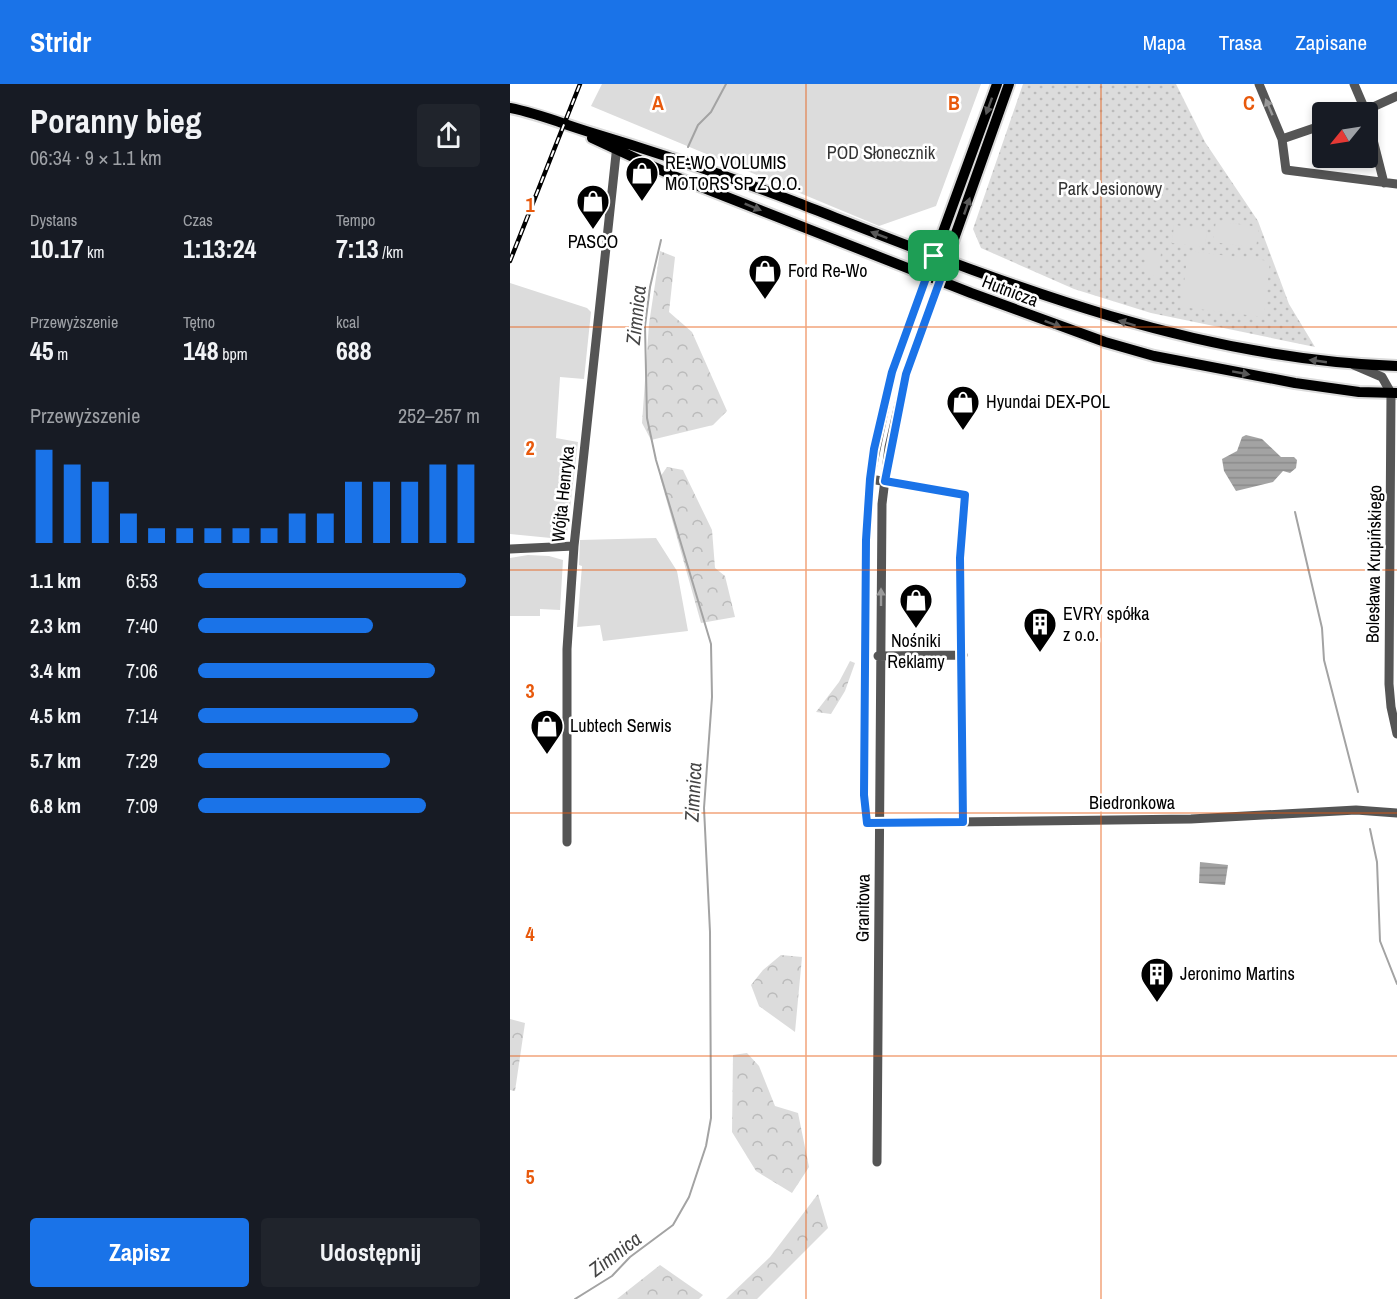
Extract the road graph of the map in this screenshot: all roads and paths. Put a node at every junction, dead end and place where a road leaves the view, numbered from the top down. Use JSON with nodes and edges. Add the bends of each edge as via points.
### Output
{"nodes":[{"id":1,"x":997,"y":84,"type":"edge"},
{"id":2,"x":1010,"y":84,"type":"edge"},
{"id":3,"x":1259,"y":84,"type":"edge"},
{"id":4,"x":1354,"y":84,"type":"edge"},
{"id":5,"x":1397,"y":96,"type":"edge"},
{"id":6,"x":1361,"y":102,"type":"edge"},
{"id":7,"x":1378,"y":107,"type":"edge"},
{"id":8,"x":510,"y":108,"type":"edge"},
{"id":9,"x":565,"y":124,"type":"junction"},
{"id":10,"x":1312,"y":128,"type":"edge"},
{"id":11,"x":612,"y":138,"type":"junction"},
{"id":12,"x":1282,"y":138,"type":"junction"},
{"id":13,"x":635,"y":145,"type":"junction"},
{"id":14,"x":617,"y":150,"type":"junction"},
{"id":15,"x":1378,"y":161,"type":"edge"},
{"id":16,"x":1384,"y":183,"type":"junction"},
{"id":17,"x":1397,"y":184,"type":"edge"},
{"id":18,"x":934,"y":256,"type":"junction"},
{"id":19,"x":947,"y":261,"type":"junction"},
{"id":20,"x":927,"y":276,"type":"junction"},
{"id":21,"x":939,"y":281,"type":"junction"},
{"id":22,"x":1354,"y":365,"type":"junction"},
{"id":23,"x":1397,"y":366,"type":"edge"},
{"id":24,"x":1397,"y":381,"type":"edge"},
{"id":25,"x":1394,"y":393,"type":"edge"},
{"id":26,"x":870,"y":479,"type":"junction"},
{"id":27,"x":885,"y":481,"type":"junction"},
{"id":28,"x":1394,"y":491,"type":"edge"},
{"id":29,"x":574,"y":546,"type":"junction"},
{"id":30,"x":510,"y":549,"type":"edge"},
{"id":31,"x":881,"y":655,"type":"junction"},
{"id":32,"x":963,"y":655,"type":"junction"},
{"id":33,"x":866,"y":657,"type":"junction"},
{"id":34,"x":1393,"y":684,"type":"edge"},
{"id":35,"x":1397,"y":734,"type":"edge"},
{"id":36,"x":1397,"y":813,"type":"edge"},
{"id":37,"x":881,"y":822,"type":"junction"},
{"id":38,"x":963,"y":822,"type":"junction"},
{"id":39,"x":567,"y":842,"type":"dead end"},
{"id":40,"x":877,"y":1162,"type":"dead end"}],
"edges":[{"from":1,"to":18,"type":"main road","one_way":true},
{"from":19,"to":2,"type":"main road","one_way":true},
{"from":12,"to":3,"type":"street","one_way":true},
{"from":4,"to":6,"type":"street"},
{"from":5,"to":7,"type":"street"},
{"from":8,"to":9,"type":"main road","name":"Hutnicza"},
{"from":9,"to":11,"type":"main road","name":"Hutnicza"},
{"from":9,"to":14,"type":"main road","name":"Hutnicza"},
{"from":10,"to":12,"type":"street"},
{"from":11,"to":13,"type":"main road","name":"Hutnicza"},
{"from":11,"to":14,"type":"street","name":"Wójta Henryka"},
{"from":12,"to":16,"type":"street","via":[[1287,170]]},
{"from":13,"to":14,"type":"street"},
{"from":18,"to":13,"type":"main road","name":"Hutnicza","one_way":true},
{"from":14,"to":20,"type":"main road","name":"Hutnicza","one_way":true},
{"from":14,"to":29,"type":"street","name":"Wójta Henryka"},
{"from":15,"to":16,"type":"street"},
{"from":16,"to":17,"type":"street"},
{"from":18,"to":19,"type":"main road","name":"Hutnicza"},
{"from":18,"to":20,"type":"main road"},
{"from":19,"to":21,"type":"main road"},
{"from":22,"to":19,"type":"main road","name":"Hutnicza","one_way":true,"via":[[1287,357],[1145,328]]},
{"from":20,"to":21,"type":"main road","name":"Hutnicza"},
{"from":20,"to":26,"type":"street","via":[[892,372]]},
{"from":21,"to":25,"type":"main road","name":"Hutnicza","one_way":true,"via":[[1059,327],[1154,356],[1295,383]]},
{"from":21,"to":27,"type":"street","name":"Granitowa","via":[[906,374]]},
{"from":22,"to":23,"type":"main road","name":"Hutnicza"},
{"from":22,"to":25,"type":"street","via":[[1382,377]]},
{"from":24,"to":25,"type":"street"},
{"from":25,"to":28,"type":"street","name":"Bolesława Krupińskiego"},
{"from":26,"to":27,"type":"street"},
{"from":26,"to":33,"type":"street"},
{"from":31,"to":27,"type":"street","name":"Granitowa","one_way":true},
{"from":27,"to":32,"type":"street","via":[[965,495],[960,558]]},
{"from":28,"to":34,"type":"street","name":"Bolesława Krupińskiego"},
{"from":29,"to":30,"type":"street"},
{"from":29,"to":39,"type":"street","name":"Wójta Henryka","via":[[567,649]]},
{"from":31,"to":32,"type":"street"},
{"from":31,"to":33,"type":"street"},
{"from":31,"to":37,"type":"street","name":"Granitowa"},
{"from":32,"to":38,"type":"street"},
{"from":33,"to":37,"type":"street","name":"Biedronkowa","via":[[864,795],[867,823]]},
{"from":34,"to":35,"type":"street","name":"Bolesława Krupińskiego","via":[[1391,707]]},
{"from":36,"to":38,"type":"street","name":"Biedronkowa","via":[[1356,810],[1191,819]]},
{"from":37,"to":38,"type":"street","name":"Biedronkowa"},
{"from":37,"to":40,"type":"street","name":"Granitowa"}]}
